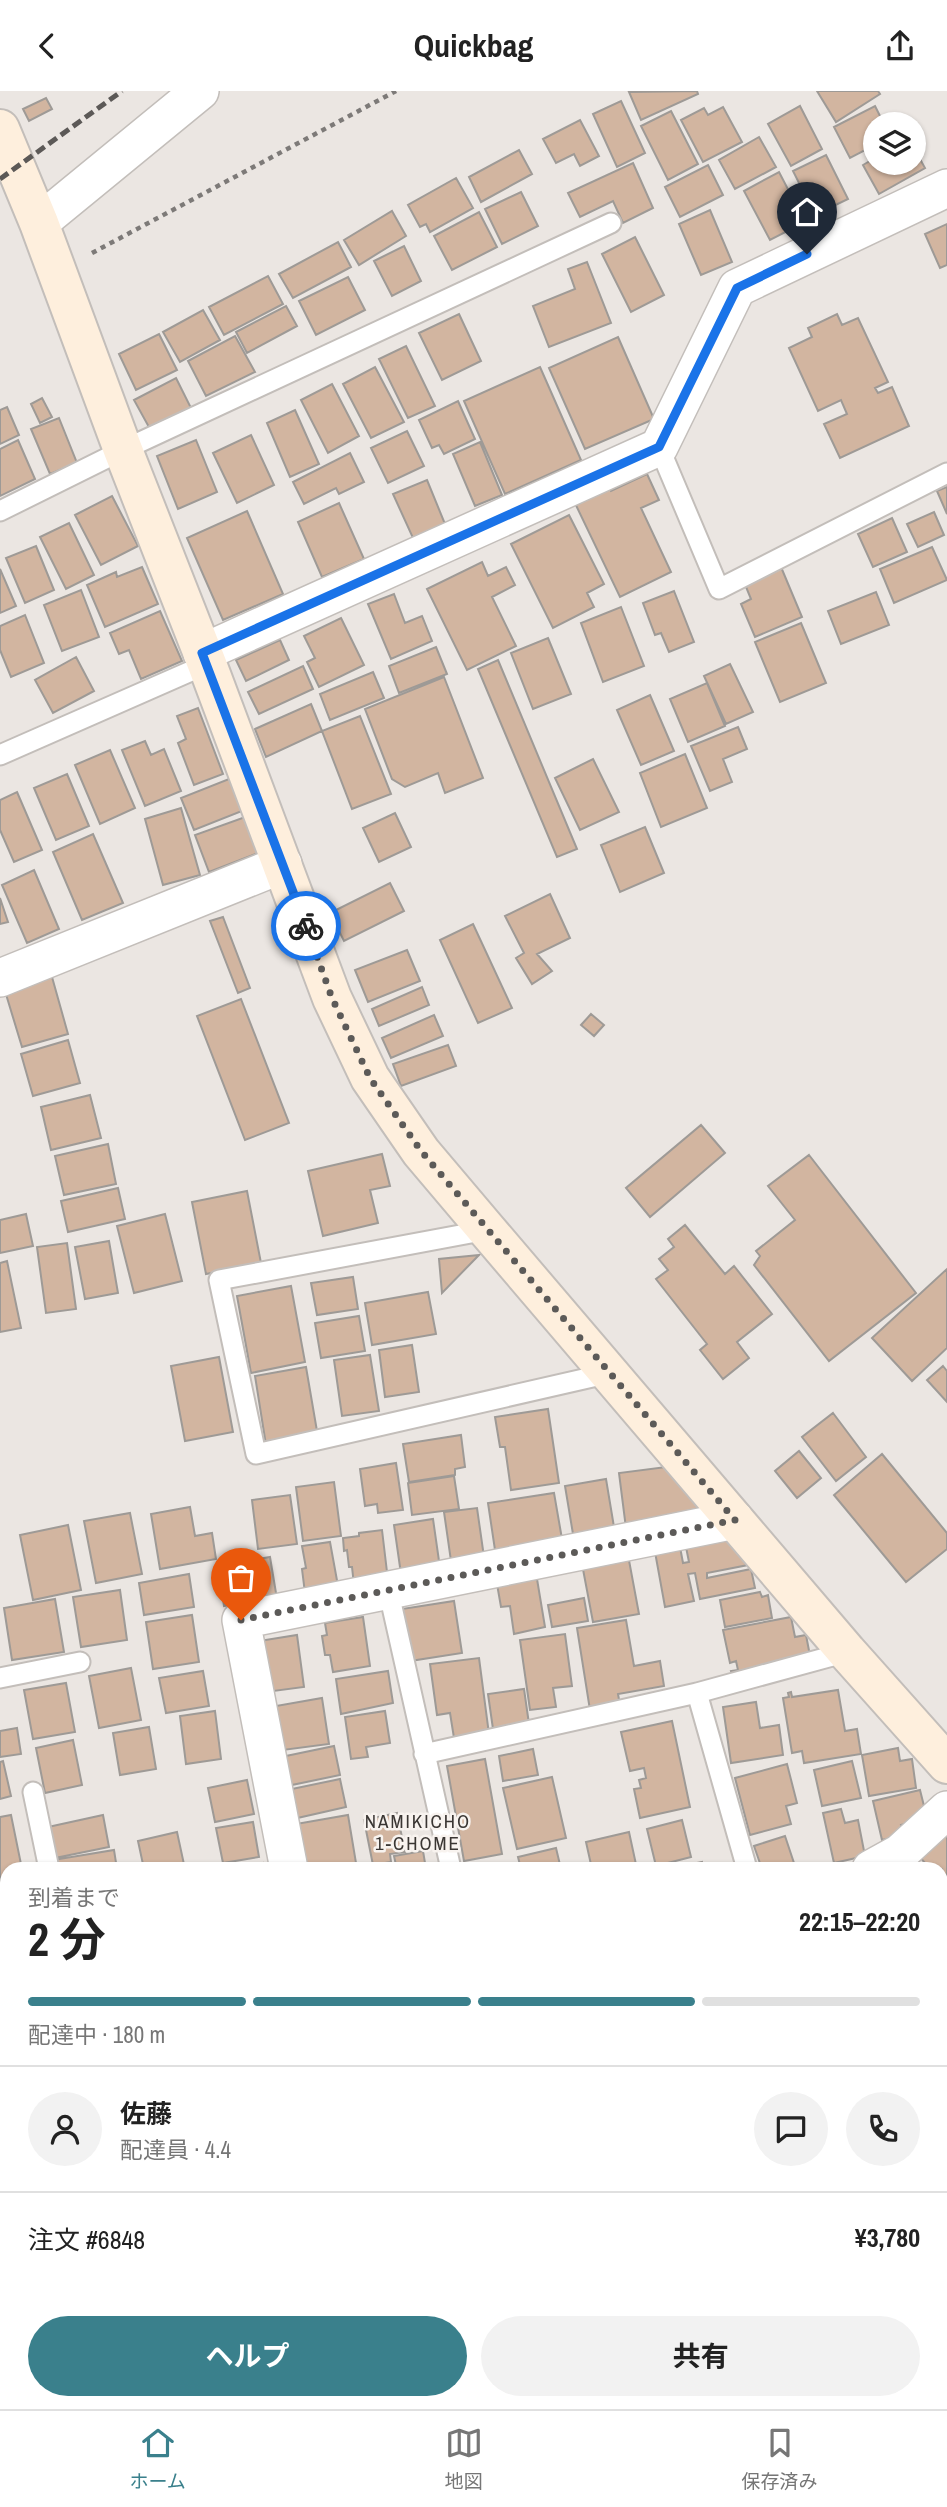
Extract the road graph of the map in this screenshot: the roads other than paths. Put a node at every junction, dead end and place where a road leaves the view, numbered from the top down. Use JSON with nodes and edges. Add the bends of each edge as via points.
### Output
{"nodes":[{"id":1,"x":200,"y":91,"type":"edge"},
{"id":2,"x":0,"y":129,"type":"edge"},
{"id":3,"x":947,"y":188,"type":"edge"},
{"id":4,"x":39,"y":223,"type":"junction"},
{"id":5,"x":611,"y":223,"type":"dead end"},
{"id":6,"x":659,"y":447,"type":"junction"},
{"id":7,"x":123,"y":450,"type":"junction"},
{"id":8,"x":947,"y":473,"type":"edge"},
{"id":9,"x":0,"y":511,"type":"edge"},
{"id":10,"x":205,"y":658,"type":"junction"},
{"id":11,"x":0,"y":755,"type":"edge"},
{"id":12,"x":283,"y":864,"type":"junction"},
{"id":13,"x":0,"y":978,"type":"edge"},
{"id":14,"x":487,"y":1230,"type":"junction"},
{"id":15,"x":610,"y":1373,"type":"junction"},
{"id":16,"x":735,"y":1520,"type":"junction"},
{"id":17,"x":388,"y":1589,"type":"junction"},
{"id":18,"x":847,"y":1652,"type":"junction"},
{"id":19,"x":80,"y":1662,"type":"dead end"},
{"id":20,"x":0,"y":1678,"type":"edge"},
{"id":21,"x":697,"y":1693,"type":"junction"},
{"id":22,"x":424,"y":1754,"type":"junction"},
{"id":23,"x":947,"y":1764,"type":"edge"},
{"id":24,"x":33,"y":1792,"type":"dead end"},
{"id":25,"x":947,"y":1810,"type":"edge"},
{"id":26,"x":48,"y":1862,"type":"edge"},
{"id":27,"x":288,"y":1862,"type":"edge"},
{"id":28,"x":449,"y":1862,"type":"edge"},
{"id":29,"x":745,"y":1862,"type":"edge"},
{"id":30,"x":884,"y":1862,"type":"edge"}],
"edges":[{"from":1,"to":4,"type":"street"},
{"from":2,"to":4,"type":"street"},
{"from":3,"to":6,"type":"street","via":[[737,288]]},
{"from":4,"to":7,"type":"street"},
{"from":5,"to":7,"type":"lane"},
{"from":6,"to":8,"type":"lane","via":[[719,589]]},
{"from":6,"to":10,"type":"street"},
{"from":7,"to":9,"type":"lane"},
{"from":7,"to":10,"type":"street"},
{"from":10,"to":11,"type":"lane"},
{"from":10,"to":12,"type":"street"},
{"from":12,"to":13,"type":"street"},
{"from":12,"to":14,"type":"street","via":[[332,998],[370,1078],[421,1151]]},
{"from":14,"to":15,"type":"street"},
{"from":14,"to":15,"type":"lane","via":[[219,1280],[256,1454]]},
{"from":15,"to":16,"type":"street"},
{"from":16,"to":17,"type":"street"},
{"from":16,"to":18,"type":"street"},
{"from":17,"to":22,"type":"lane"},
{"from":17,"to":27,"type":"street","via":[[241,1620]]},
{"from":18,"to":21,"type":"lane"},
{"from":18,"to":23,"type":"street"},
{"from":19,"to":20,"type":"lane"},
{"from":21,"to":22,"type":"lane"},
{"from":21,"to":29,"type":"lane"},
{"from":22,"to":28,"type":"lane"},
{"from":24,"to":26,"type":"lane"},
{"from":25,"to":30,"type":"street"}]}
